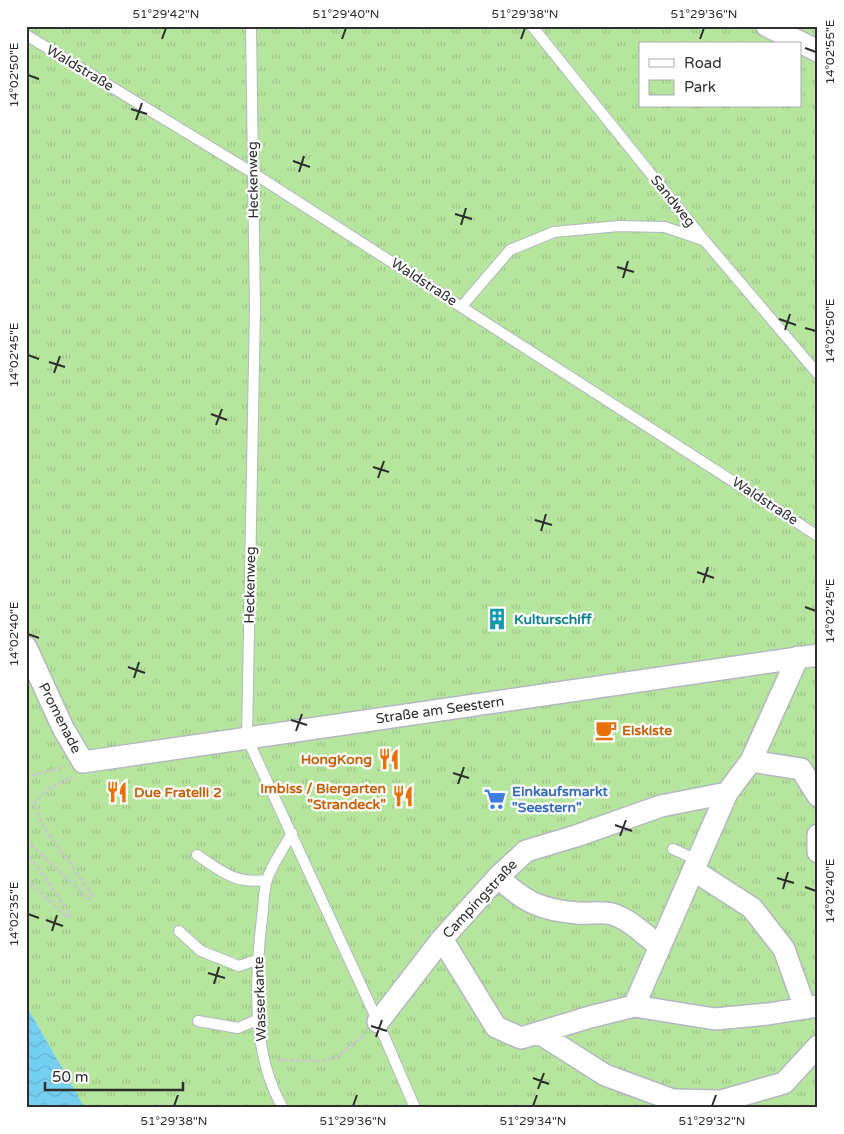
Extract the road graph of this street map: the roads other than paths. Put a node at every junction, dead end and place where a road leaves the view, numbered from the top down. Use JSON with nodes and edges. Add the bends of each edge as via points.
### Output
{"nodes":[{"id":1,"x":251,"y":26,"type":"edge"},
{"id":2,"x":532,"y":26,"type":"edge"},
{"id":3,"x":766,"y":26,"type":"edge"},
{"id":4,"x":26,"y":35,"type":"edge"},
{"id":5,"x":799,"y":42,"type":"edge"},
{"id":6,"x":802,"y":43,"type":"edge"},
{"id":7,"x":818,"y":51,"type":"edge"},
{"id":8,"x":253,"y":173,"type":"junction"},
{"id":9,"x":704,"y":240,"type":"junction"},
{"id":10,"x":462,"y":306,"type":"junction"},
{"id":11,"x":818,"y":374,"type":"edge"},
{"id":12,"x":818,"y":536,"type":"edge"},
{"id":13,"x":26,"y":647,"type":"edge"},
{"id":14,"x":808,"y":656,"type":"edge"},
{"id":15,"x":247,"y":738,"type":"junction"},
{"id":16,"x":752,"y":761,"type":"junction"},
{"id":17,"x":79,"y":769,"type":"joint"},
{"id":18,"x":815,"y":786,"type":"edge"},
{"id":19,"x":727,"y":792,"type":"junction"},
{"id":20,"x":292,"y":833,"type":"junction"},
{"id":21,"x":818,"y":835,"type":"edge"},
{"id":22,"x":673,"y":849,"type":"dead end"},
{"id":23,"x":818,"y":852,"type":"edge"},
{"id":24,"x":197,"y":855,"type":"dead end"},
{"id":25,"x":695,"y":865,"type":"junction"},
{"id":26,"x":498,"y":877,"type":"junction"},
{"id":27,"x":267,"y":880,"type":"junction"},
{"id":28,"x":179,"y":931,"type":"dead end"},
{"id":29,"x":442,"y":939,"type":"junction"},
{"id":30,"x":660,"y":947,"type":"junction"},
{"id":31,"x":257,"y":960,"type":"junction"},
{"id":32,"x":634,"y":1006,"type":"junction"},
{"id":33,"x":811,"y":1007,"type":"edge"},
{"id":34,"x":259,"y":1019,"type":"junction"},
{"id":35,"x":198,"y":1021,"type":"dead end"},
{"id":36,"x":378,"y":1022,"type":"junction"},
{"id":37,"x":538,"y":1033,"type":"junction"},
{"id":38,"x":818,"y":1046,"type":"edge"},
{"id":39,"x":283,"y":1108,"type":"edge"},
{"id":40,"x":415,"y":1108,"type":"edge"}],
"edges":[{"from":1,"to":8,"type":"lane","name":"Heckenweg"},
{"from":2,"to":9,"type":"lane","name":"Sandweg"},
{"from":3,"to":5,"type":"street"},
{"from":4,"to":8,"type":"lane","name":"Waldstraße"},
{"from":6,"to":7,"type":"street"},
{"from":8,"to":10,"type":"lane","name":"Waldstraße"},
{"from":8,"to":15,"type":"lane","name":"Heckenweg","via":[[255,308]]},
{"from":9,"to":10,"type":"lane","via":[[665,227],[619,226],[554,232],[510,250]]},
{"from":9,"to":11,"type":"lane","name":"Sandweg"},
{"from":10,"to":12,"type":"lane","name":"Waldstraße"},
{"from":13,"to":17,"type":"street","name":"Promenade"},
{"from":14,"to":15,"type":"street","name":"Straße am Seestern"},
{"from":14,"to":16,"type":"street"},
{"from":15,"to":17,"type":"street","name":"Straße am Seestern"},
{"from":15,"to":20,"type":"lane","name":"Heckenweg"},
{"from":16,"to":18,"type":"street","via":[[801,769]]},
{"from":16,"to":19,"type":"street"},
{"from":19,"to":25,"type":"street"},
{"from":19,"to":26,"type":"street","name":"Campingstraße","via":[[661,806],[526,851]]},
{"from":20,"to":27,"type":"lane","name":"Wasserkante"},
{"from":20,"to":36,"type":"lane","name":"Heckenweg"},
{"from":21,"to":23,"type":"street"},
{"from":22,"to":25,"type":"lane"},
{"from":24,"to":27,"type":"lane","via":[[231,877]]},
{"from":25,"to":30,"type":"street"},
{"from":25,"to":33,"type":"street","via":[[752,908],[784,949]]},
{"from":26,"to":29,"type":"street","name":"Campingstraße"},
{"from":26,"to":30,"type":"street","via":[[517,895],[545,908],[611,914],[630,922]]},
{"from":27,"to":31,"type":"lane","name":"Wasserkante"},
{"from":28,"to":31,"type":"lane","via":[[201,951],[239,966]]},
{"from":29,"to":36,"type":"street","name":"Campingstraße"},
{"from":29,"to":37,"type":"street","via":[[496,1027],[521,1038]]},
{"from":30,"to":32,"type":"street"},
{"from":31,"to":34,"type":"lane","name":"Wasserkante"},
{"from":32,"to":33,"type":"street","via":[[715,1019]]},
{"from":32,"to":37,"type":"street"},
{"from":34,"to":35,"type":"lane","via":[[238,1028]]},
{"from":34,"to":39,"type":"lane","name":"Wasserkante","via":[[263,1060]]},
{"from":36,"to":40,"type":"lane","name":"Heckenweg"},
{"from":37,"to":38,"type":"street","via":[[605,1075],[673,1100],[721,1101],[784,1083]]}]}
